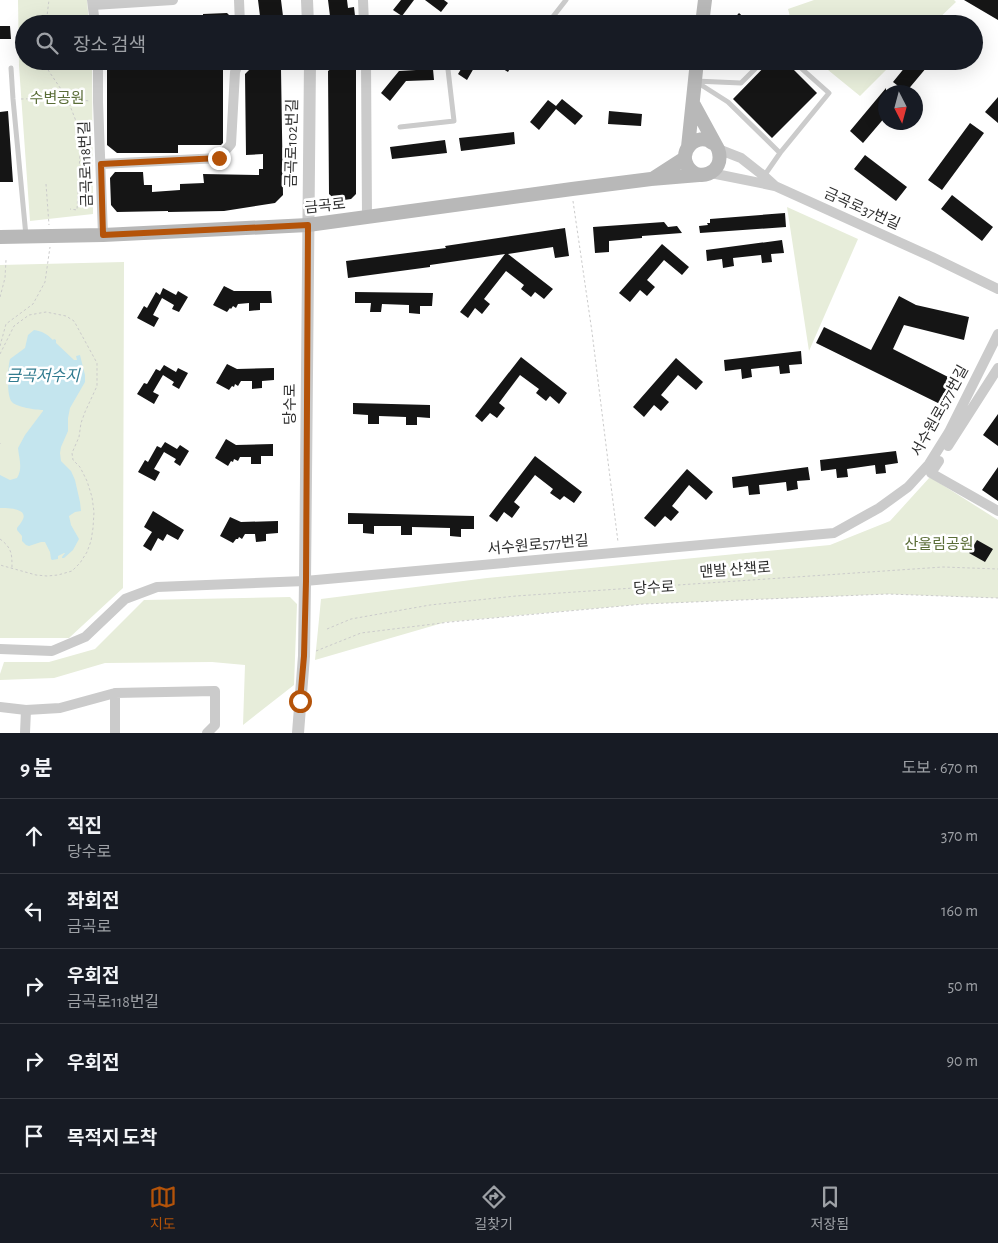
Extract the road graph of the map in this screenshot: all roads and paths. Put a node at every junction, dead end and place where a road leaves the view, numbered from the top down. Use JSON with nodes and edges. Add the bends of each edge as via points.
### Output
{"nodes":[{"id":1,"x":49,"y":0,"type":"edge"},
{"id":2,"x":173,"y":0,"type":"edge"},
{"id":3,"x":240,"y":0,"type":"edge"},
{"id":4,"x":307,"y":0,"type":"edge"},
{"id":5,"x":362,"y":0,"type":"edge"},
{"id":6,"x":566,"y":0,"type":"edge"},
{"id":7,"x":705,"y":0,"type":"edge"},
{"id":8,"x":92,"y":2,"type":"edge"},
{"id":9,"x":47,"y":15,"type":"edge"},
{"id":10,"x":94,"y":15,"type":"edge"},
{"id":11,"x":240,"y":15,"type":"edge"},
{"id":12,"x":308,"y":15,"type":"edge"},
{"id":13,"x":363,"y":15,"type":"edge"},
{"id":14,"x":554,"y":15,"type":"edge"},
{"id":15,"x":703,"y":15,"type":"edge"},
{"id":16,"x":11,"y":68,"type":"dead end"},
{"id":17,"x":48,"y":70,"type":"edge"},
{"id":18,"x":98,"y":70,"type":"edge"},
{"id":19,"x":236,"y":70,"type":"edge"},
{"id":20,"x":310,"y":70,"type":"edge"},
{"id":21,"x":366,"y":70,"type":"edge"},
{"id":22,"x":448,"y":70,"type":"edge"},
{"id":23,"x":696,"y":70,"type":"edge"},
{"id":24,"x":754,"y":70,"type":"edge"},
{"id":25,"x":803,"y":70,"type":"edge"},
{"id":26,"x":695,"y":81,"type":"junction"},
{"id":27,"x":67,"y":98,"type":"junction"},
{"id":28,"x":13,"y":99,"type":"junction"},
{"id":29,"x":98,"y":102,"type":"junction"},
{"id":30,"x":694,"y":105,"type":"junction"},
{"id":31,"x":400,"y":127,"type":"dead end"},
{"id":32,"x":716,"y":146,"type":"junction"},
{"id":33,"x":686,"y":152,"type":"junction"},
{"id":34,"x":780,"y":153,"type":"junction"},
{"id":35,"x":101,"y":164,"type":"junction"},
{"id":36,"x":705,"y":174,"type":"junction"},
{"id":37,"x":764,"y":176,"type":"junction"},
{"id":38,"x":651,"y":179,"type":"junction"},
{"id":39,"x":775,"y":186,"type":"junction"},
{"id":40,"x":572,"y":190,"type":"junction"},
{"id":41,"x":70,"y":209,"type":"dead end"},
{"id":42,"x":367,"y":218,"type":"junction"},
{"id":43,"x":308,"y":225,"type":"junction"},
{"id":44,"x":103,"y":235,"type":"junction"},
{"id":45,"x":0,"y":236,"type":"edge"},
{"id":46,"x":26,"y":236,"type":"junction"},
{"id":47,"x":6,"y":260,"type":"dead end"},
{"id":48,"x":998,"y":289,"type":"edge"},
{"id":49,"x":0,"y":297,"type":"edge"},
{"id":50,"x":33,"y":304,"type":"dead end"},
{"id":51,"x":998,"y":334,"type":"edge"},
{"id":52,"x":0,"y":346,"type":"edge"},
{"id":53,"x":0,"y":354,"type":"edge"},
{"id":54,"x":998,"y":368,"type":"edge"},
{"id":55,"x":932,"y":466,"type":"junction"},
{"id":56,"x":998,"y":509,"type":"edge"},
{"id":57,"x":1,"y":540,"type":"edge"},
{"id":58,"x":619,"y":553,"type":"junction"},
{"id":59,"x":0,"y":565,"type":"edge"},
{"id":60,"x":12,"y":569,"type":"junction"},
{"id":61,"x":998,"y":569,"type":"edge"},
{"id":62,"x":306,"y":581,"type":"junction"},
{"id":63,"x":998,"y":598,"type":"edge"},
{"id":64,"x":327,"y":629,"type":"dead end"},
{"id":65,"x":0,"y":649,"type":"edge"},
{"id":66,"x":316,"y":651,"type":"dead end"},
{"id":67,"x":115,"y":693,"type":"junction"},
{"id":68,"x":0,"y":707,"type":"edge"},
{"id":69,"x":26,"y":710,"type":"junction"},
{"id":70,"x":26,"y":733,"type":"edge"},
{"id":71,"x":115,"y":733,"type":"edge"},
{"id":72,"x":206,"y":733,"type":"edge"},
{"id":73,"x":298,"y":733,"type":"edge"}],
"edges":[{"from":1,"to":9,"type":"path"},
{"from":2,"to":8,"type":"street"},
{"from":3,"to":11,"type":"street"},
{"from":4,"to":12,"type":"street"},
{"from":5,"to":13,"type":"street"},
{"from":6,"to":14,"type":"lane"},
{"from":7,"to":15,"type":"main road"},
{"from":8,"to":10,"type":"street"},
{"from":16,"to":28,"type":"lane"},
{"from":17,"to":27,"type":"path"},
{"from":18,"to":29,"type":"street","name":"금곡로118번길"},
{"from":19,"to":35,"type":"street","via":[[231,144],[219,158]]},
{"from":20,"to":43,"type":"street","name":"금곡로102번길"},
{"from":21,"to":42,"type":"street"},
{"from":22,"to":31,"type":"lane","via":[[454,121]]},
{"from":23,"to":26,"type":"main road"},
{"from":24,"to":26,"type":"lane","via":[[741,82]]},
{"from":25,"to":34,"type":"lane","via":[[829,93]]},
{"from":26,"to":30,"type":"main road"},
{"from":26,"to":34,"type":"lane","via":[[728,102]]},
{"from":27,"to":28,"type":"path"},
{"from":27,"to":29,"type":"path"},
{"from":27,"to":41,"type":"path","via":[[81,134],[77,210]]},
{"from":28,"to":46,"type":"lane"},
{"from":29,"to":35,"type":"street","name":"금곡로118번길"},
{"from":30,"to":32,"type":"main road"},
{"from":30,"to":33,"type":"main road"},
{"from":32,"to":33,"type":"main road","via":[[708,140],[701,140],[694,142]]},
{"from":32,"to":36,"type":"main road","via":[[719,165]]},
{"from":32,"to":37,"type":"street","name":"금곡로37번길","via":[[742,158]]},
{"from":33,"to":36,"type":"main road","via":[[689,169],[693,173]]},
{"from":33,"to":38,"type":"main road","name":"금곡로"},
{"from":34,"to":37,"type":"lane"},
{"from":35,"to":44,"type":"street","name":"금곡로118번길"},
{"from":36,"to":38,"type":"main road","name":"금곡로"},
{"from":36,"to":39,"type":"street"},
{"from":37,"to":39,"type":"street","name":"금곡로37번길"},
{"from":38,"to":40,"type":"main road","name":"금곡로"},
{"from":39,"to":48,"type":"street","name":"금곡로37번길"},
{"from":40,"to":42,"type":"main road","name":"금곡로"},
{"from":40,"to":58,"type":"path"},
{"from":42,"to":43,"type":"main road","name":"금곡로"},
{"from":43,"to":44,"type":"main road","name":"금곡로"},
{"from":43,"to":62,"type":"street","name":"당수로"},
{"from":44,"to":46,"type":"main road","name":"금곡로"},
{"from":45,"to":46,"type":"main road","name":"금곡로"},
{"from":47,"to":49,"type":"path"},
{"from":50,"to":52,"type":"path","via":[[6,324]]},
{"from":51,"to":55,"type":"street","name":"서수원로577번길"},
{"from":53,"to":60,"type":"path","via":[[14,326],[29,315],[46,312],[74,321],[97,363],[97,386],[72,454],[92,497],[92,541],[72,571],[47,576]]},
{"from":54,"to":55,"type":"street"},
{"from":55,"to":56,"type":"street","via":[[931,473]]},
{"from":55,"to":58,"type":"street","name":"서수원로577번길","via":[[879,508],[834,533]]},
{"from":57,"to":60,"type":"path","via":[[12,555]]},
{"from":58,"to":62,"type":"street","name":"서수원로577번길"},
{"from":59,"to":60,"type":"path"},
{"from":61,"to":64,"type":"path","name":"맨발 산책로","via":[[943,567],[516,596],[430,605],[352,619]]},
{"from":62,"to":65,"type":"street","name":"서수원로577번길","via":[[156,587],[125,599],[85,637],[52,651]]},
{"from":62,"to":73,"type":"street","name":"당수로"},
{"from":63,"to":66,"type":"path","name":"당수로","via":[[888,594],[644,604],[360,633]]},
{"from":67,"to":69,"type":"street","via":[[60,708]]},
{"from":67,"to":71,"type":"street"},
{"from":67,"to":72,"type":"street","via":[[215,691],[215,725]]},
{"from":68,"to":69,"type":"street"},
{"from":69,"to":70,"type":"street"}]}
